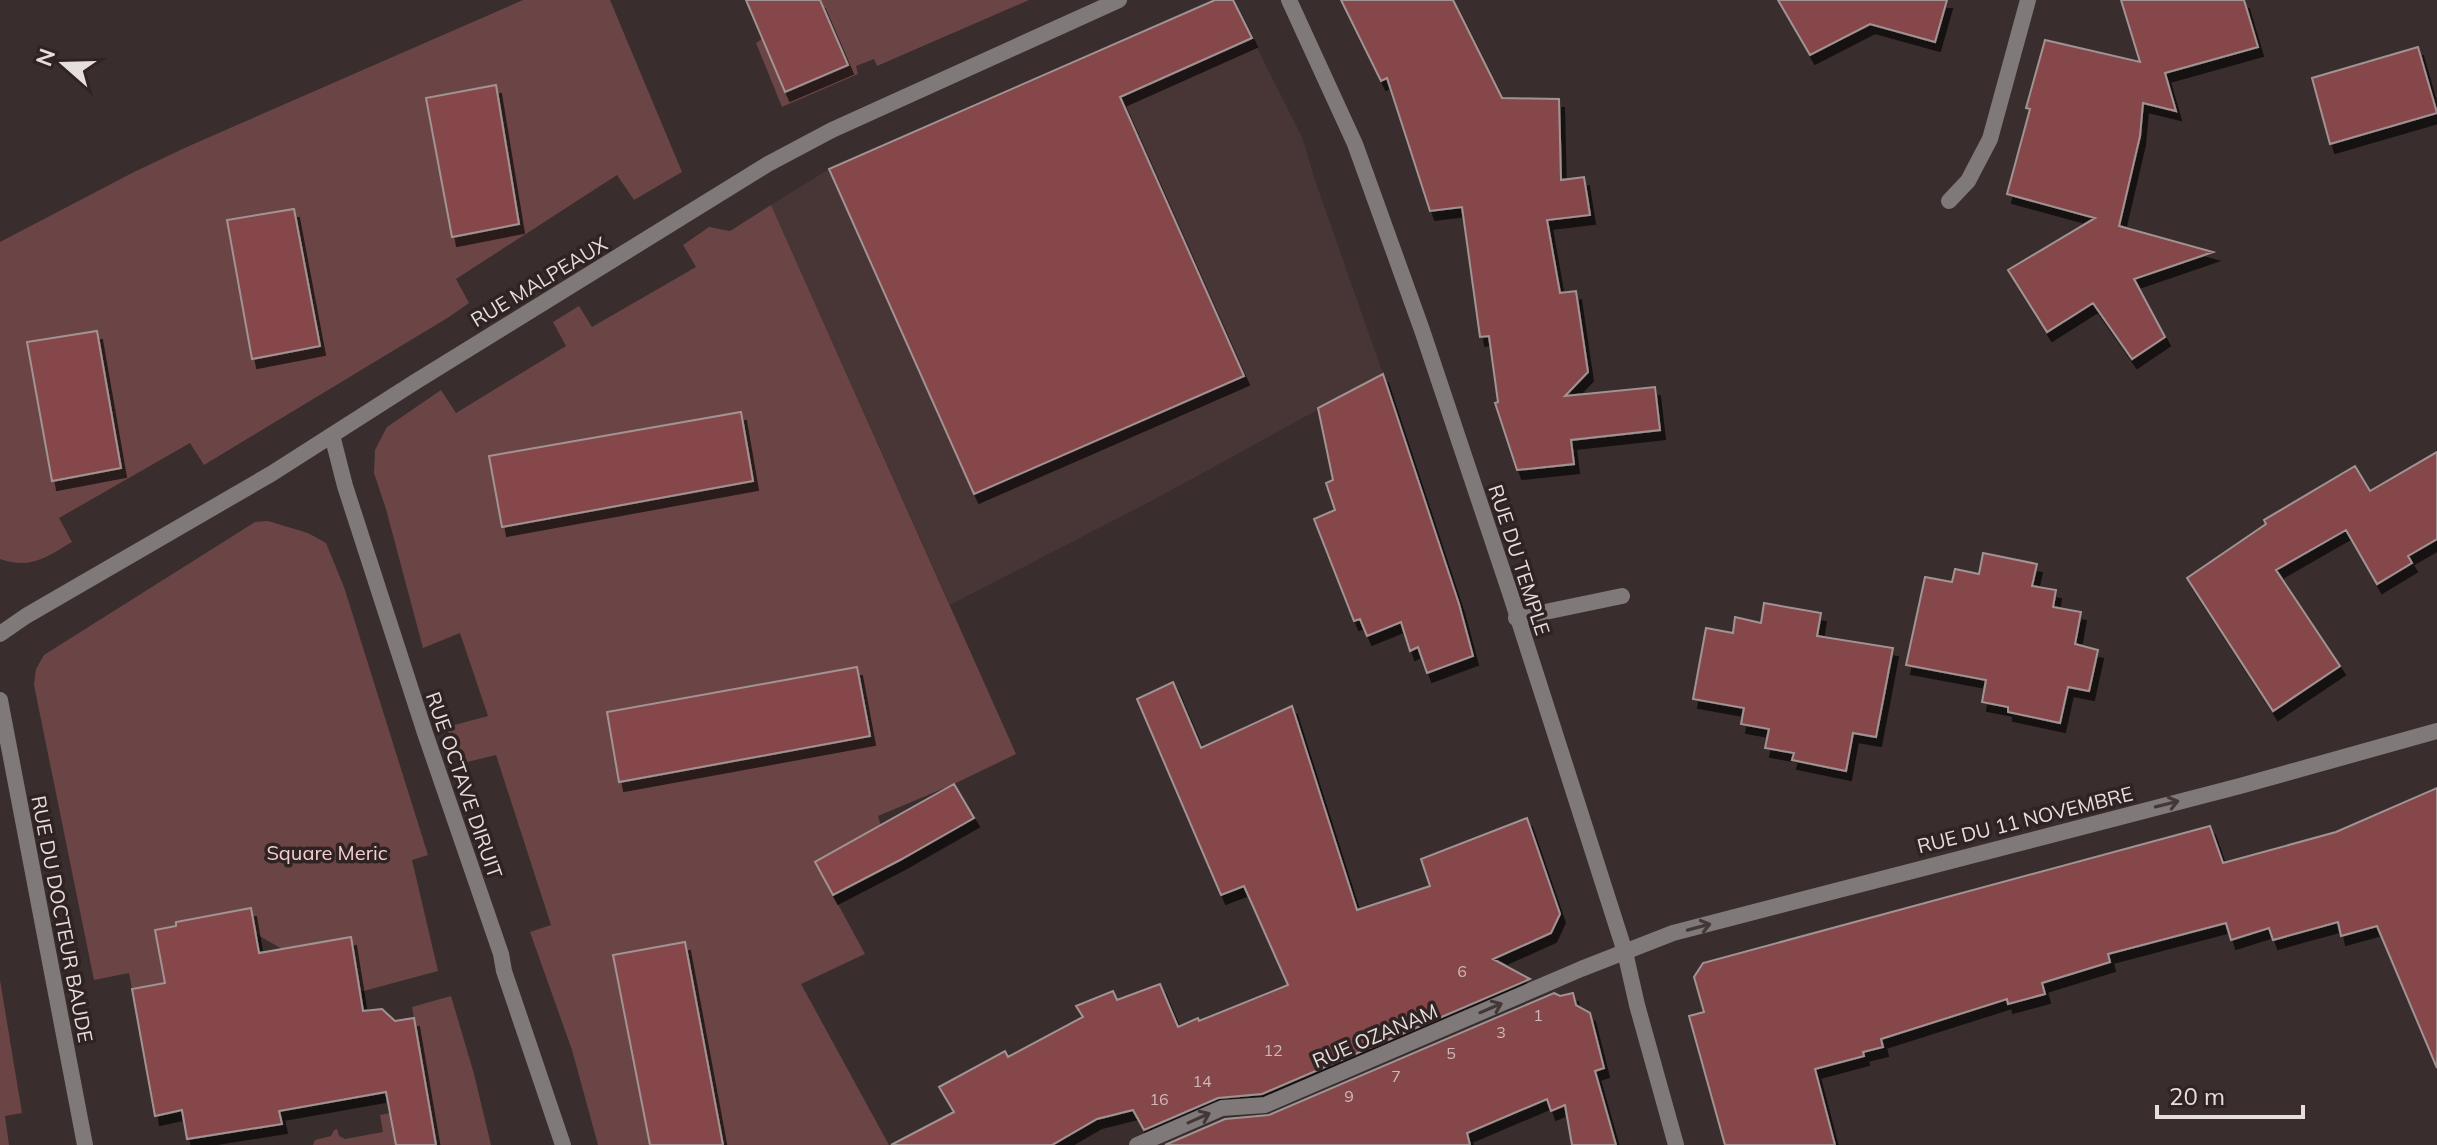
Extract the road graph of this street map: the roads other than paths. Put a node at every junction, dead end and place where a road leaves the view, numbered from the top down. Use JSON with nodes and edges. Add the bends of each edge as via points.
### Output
{"nodes":[{"id":1,"x":1119,"y":0,"type":"edge"},
{"id":2,"x":1289,"y":0,"type":"edge"},
{"id":3,"x":2028,"y":0,"type":"edge"},
{"id":4,"x":1949,"y":201,"type":"dead end"},
{"id":5,"x":332,"y":435,"type":"junction"},
{"id":6,"x":1622,"y":596,"type":"dead end"},
{"id":7,"x":1516,"y":618,"type":"junction"},
{"id":8,"x":0,"y":634,"type":"edge"},
{"id":9,"x":0,"y":700,"type":"edge"},
{"id":10,"x":2437,"y":731,"type":"edge"},
{"id":11,"x":1625,"y":952,"type":"junction"},
{"id":12,"x":85,"y":1145,"type":"edge"},
{"id":13,"x":563,"y":1145,"type":"edge"},
{"id":14,"x":1137,"y":1145,"type":"edge"},
{"id":15,"x":1676,"y":1145,"type":"edge"}],
"edges":[{"from":1,"to":5,"type":"street","name":"RUE MALPEAUX","via":[[768,164]]},
{"from":2,"to":7,"type":"street","name":"RUE DU TEMPLE","via":[[1355,144]]},
{"from":3,"to":4,"type":"street","via":[[1990,139],[1968,181]]},
{"from":5,"to":8,"type":"street","name":"RUE MALPEAUX"},
{"from":5,"to":13,"type":"street","name":"RUE OCTAVE DIRUIT"},
{"from":6,"to":7,"type":"street"},
{"from":7,"to":11,"type":"street","name":"RUE DU TEMPLE"},
{"from":9,"to":12,"type":"street","name":"RUE DU DOCTEUR BAUDE"},
{"from":11,"to":10,"type":"street","name":"RUE DU 11 NOVEMBRE","one_way":true,"via":[[1673,933]]},
{"from":14,"to":11,"type":"street","name":"RUE OZANAM","one_way":true,"via":[[1222,1108],[1265,1105]]},
{"from":11,"to":15,"type":"street","name":"RUE DU TEMPLE"}]}
